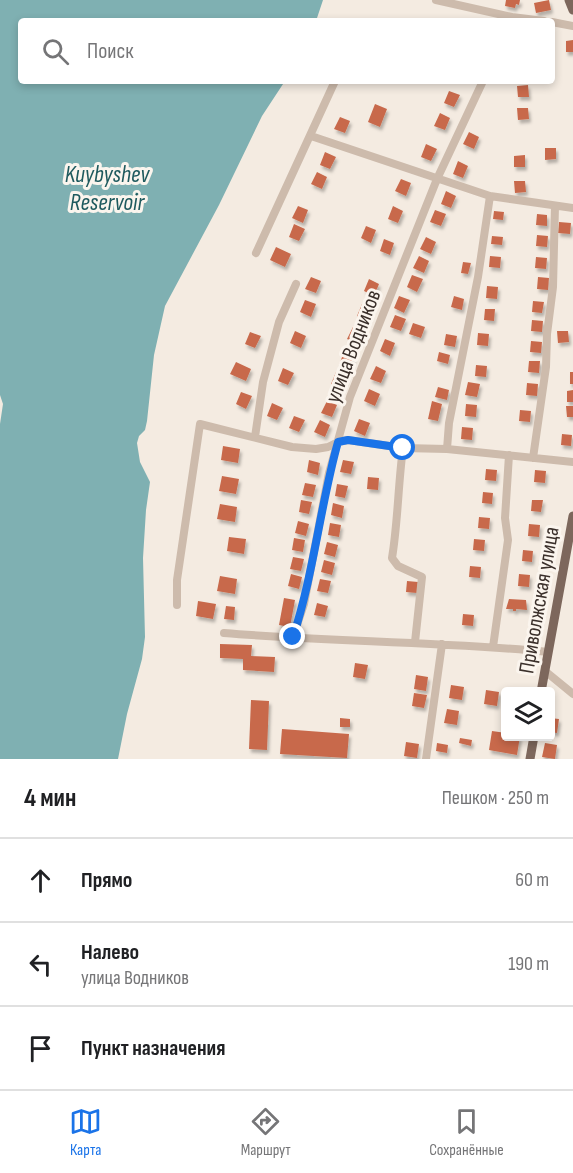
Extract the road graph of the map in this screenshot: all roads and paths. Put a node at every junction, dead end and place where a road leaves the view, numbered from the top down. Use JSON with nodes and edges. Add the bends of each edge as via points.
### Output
{"nodes":[{"id":1,"x":436,"y":0,"type":"edge"},
{"id":2,"x":569,"y":0,"type":"edge"},
{"id":3,"x":573,"y":10,"type":"edge"},
{"id":4,"x":507,"y":18,"type":"edge"},
{"id":5,"x":555,"y":23,"type":"edge"},
{"id":6,"x":573,"y":26,"type":"edge"},
{"id":7,"x":334,"y":84,"type":"edge"},
{"id":8,"x":482,"y":84,"type":"edge"},
{"id":9,"x":311,"y":136,"type":"junction"},
{"id":10,"x":437,"y":179,"type":"junction"},
{"id":11,"x":490,"y":196,"type":"junction"},
{"id":12,"x":555,"y":206,"type":"junction"},
{"id":13,"x":573,"y":208,"type":"edge"},
{"id":14,"x":256,"y":253,"type":"dead end"},
{"id":15,"x":296,"y":284,"type":"dead end"},
{"id":16,"x":255,"y":437,"type":"junction"},
{"id":17,"x":338,"y":442,"type":"junction"},
{"id":18,"x":403,"y":448,"type":"junction"},
{"id":19,"x":447,"y":449,"type":"junction"},
{"id":20,"x":509,"y":455,"type":"junction"},
{"id":21,"x":533,"y":458,"type":"junction"},
{"id":22,"x":573,"y":462,"type":"edge"},
{"id":23,"x":573,"y":516,"type":"edge"},
{"id":24,"x":177,"y":605,"type":"dead end"},
{"id":25,"x":224,"y":633,"type":"dead end"},
{"id":26,"x":293,"y":637,"type":"junction"},
{"id":27,"x":415,"y":642,"type":"junction"},
{"id":28,"x":442,"y":644,"type":"junction"},
{"id":29,"x":493,"y":647,"type":"junction"},
{"id":30,"x":548,"y":652,"type":"junction"},
{"id":31,"x":545,"y":671,"type":"junction"},
{"id":32,"x":542,"y":687,"type":"edge"},
{"id":33,"x":573,"y":694,"type":"edge"},
{"id":34,"x":533,"y":741,"type":"edge"},
{"id":35,"x":426,"y":759,"type":"edge"},
{"id":36,"x":530,"y":759,"type":"edge"}],
"edges":[{"from":1,"to":4,"type":"street"},
{"from":2,"to":3,"type":"main road"},
{"from":5,"to":6,"type":"street"},
{"from":7,"to":9,"type":"street"},
{"from":8,"to":10,"type":"street","name":"улица Водников"},
{"from":9,"to":10,"type":"street"},
{"from":9,"to":14,"type":"street"},
{"from":10,"to":11,"type":"street"},
{"from":10,"to":17,"type":"street","name":"улица Водников","via":[[350,397]]},
{"from":11,"to":12,"type":"street"},
{"from":11,"to":19,"type":"street"},
{"from":12,"to":13,"type":"street"},
{"from":12,"to":21,"type":"street","via":[[553,287]]},
{"from":15,"to":16,"type":"street","via":[[279,322]]},
{"from":16,"to":17,"type":"street","via":[[316,449]]},
{"from":16,"to":24,"type":"street","via":[[200,423],[177,580]]},
{"from":17,"to":18,"type":"street"},
{"from":17,"to":26,"type":"street","name":"улица Водников","via":[[304,604]]},
{"from":18,"to":19,"type":"street"},
{"from":18,"to":27,"type":"street","via":[[392,558],[398,566],[422,577]]},
{"from":19,"to":20,"type":"street"},
{"from":20,"to":21,"type":"street"},
{"from":20,"to":29,"type":"street","via":[[505,518],[508,540]]},
{"from":21,"to":22,"type":"street"},
{"from":23,"to":30,"type":"main road","name":"Приволжская улица"},
{"from":25,"to":26,"type":"street"},
{"from":26,"to":27,"type":"street"},
{"from":27,"to":28,"type":"street"},
{"from":28,"to":29,"type":"street"},
{"from":28,"to":35,"type":"street"},
{"from":29,"to":30,"type":"street"},
{"from":30,"to":31,"type":"main road","name":"Приволжская улица"},
{"from":31,"to":32,"type":"main road","name":"Приволжская улица"},
{"from":31,"to":33,"type":"street"},
{"from":34,"to":36,"type":"main road"}]}
